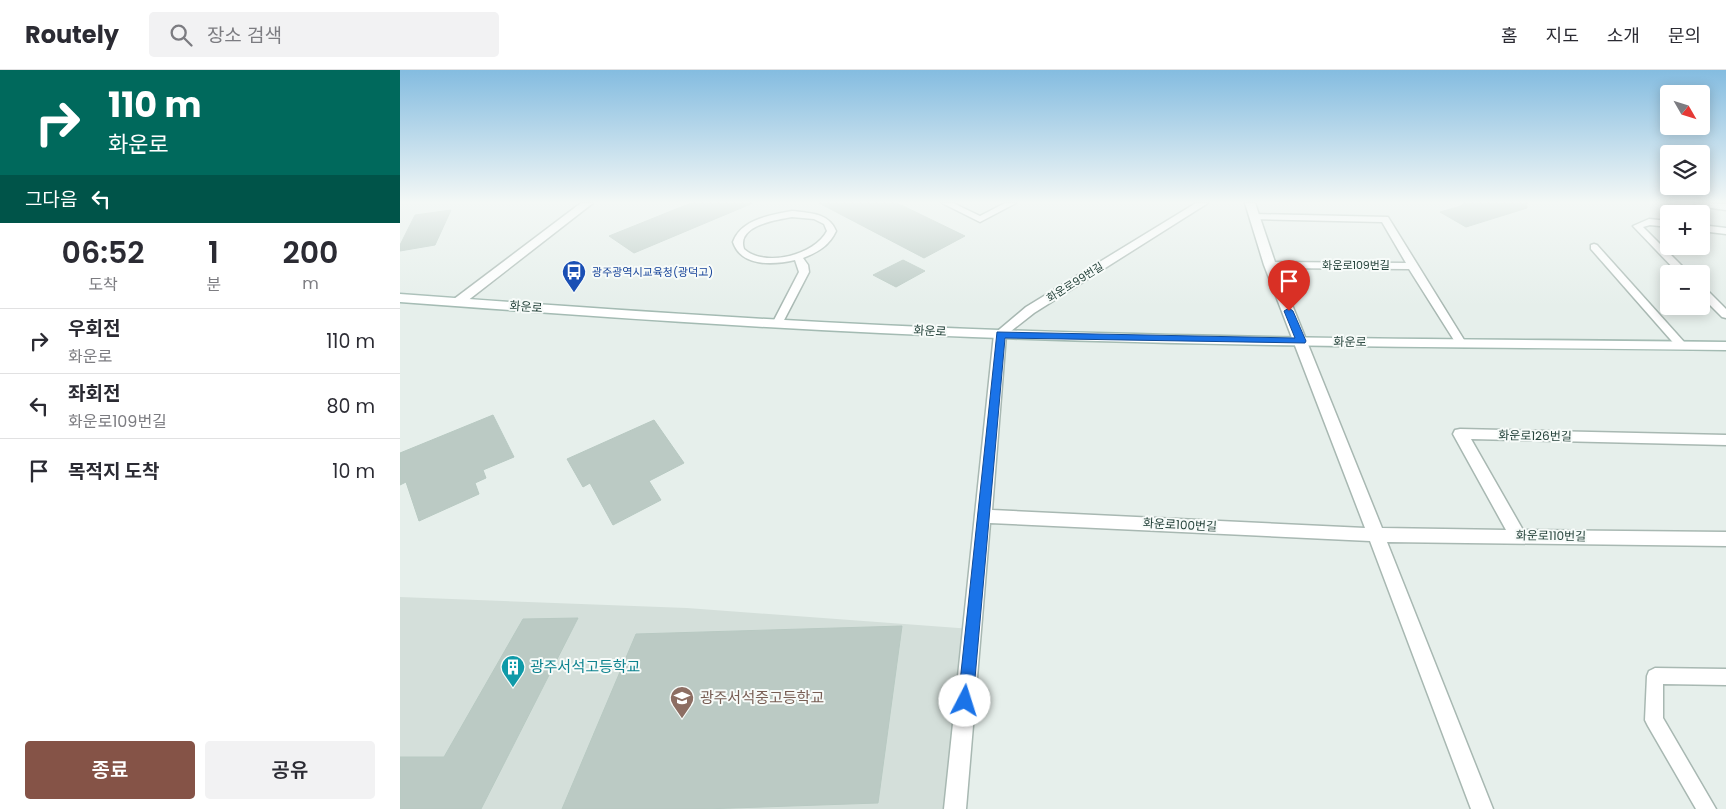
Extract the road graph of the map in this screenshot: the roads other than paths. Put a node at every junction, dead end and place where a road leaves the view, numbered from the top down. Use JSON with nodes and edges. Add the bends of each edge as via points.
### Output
{"nodes":[{"id":1,"x":543,"y":237,"type":"edge"},
{"id":2,"x":739,"y":237,"type":"edge"},
{"id":3,"x":830,"y":237,"type":"edge"},
{"id":4,"x":1147,"y":237,"type":"edge"},
{"id":5,"x":1261,"y":237,"type":"edge"},
{"id":6,"x":1396,"y":237,"type":"edge"},
{"id":7,"x":1648,"y":237,"type":"edge"},
{"id":8,"x":1594,"y":247,"type":"dead end"},
{"id":9,"x":1660,"y":249,"type":"edge"},
{"id":10,"x":1666,"y":255,"type":"edge"},
{"id":11,"x":798,"y":257,"type":"junction"},
{"id":12,"x":1270,"y":265,"type":"junction"},
{"id":13,"x":1676,"y":265,"type":"edge"},
{"id":14,"x":1412,"y":266,"type":"junction"},
{"id":15,"x":400,"y":298,"type":"edge"},
{"id":16,"x":1710,"y":299,"type":"edge"},
{"id":17,"x":458,"y":302,"type":"junction"},
{"id":18,"x":1726,"y":315,"type":"edge"},
{"id":19,"x":777,"y":324,"type":"junction"},
{"id":20,"x":1000,"y":334,"type":"junction"},
{"id":21,"x":1301,"y":341,"type":"junction"},
{"id":22,"x":1461,"y":343,"type":"junction"},
{"id":23,"x":1681,"y":346,"type":"junction"},
{"id":24,"x":1726,"y":346,"type":"edge"},
{"id":25,"x":1726,"y":440,"type":"edge"},
{"id":26,"x":983,"y":516,"type":"junction"},
{"id":27,"x":1376,"y":535,"type":"junction"},
{"id":28,"x":1518,"y":536,"type":"junction"},
{"id":29,"x":1726,"y":539,"type":"edge"},
{"id":30,"x":1726,"y":677,"type":"edge"},
{"id":31,"x":955,"y":809,"type":"edge"},
{"id":32,"x":1482,"y":809,"type":"edge"},
{"id":33,"x":1707,"y":809,"type":"edge"}],
"edges":[{"from":1,"to":17,"type":"street"},
{"from":2,"to":11,"type":"lane","via":[[740,251],[757,259],[770,261]]},
{"from":3,"to":11,"type":"lane","via":[[813,252]]},
{"from":4,"to":20,"type":"street","name":"화운로99번길","via":[[1030,310]]},
{"from":5,"to":12,"type":"street"},
{"from":6,"to":14,"type":"lane"},
{"from":7,"to":9,"type":"lane"},
{"from":8,"to":23,"type":"lane"},
{"from":10,"to":13,"type":"lane"},
{"from":11,"to":19,"type":"lane","via":[[804,272]]},
{"from":12,"to":14,"type":"lane","name":"화운로109번길"},
{"from":12,"to":21,"type":"street"},
{"from":14,"to":22,"type":"lane"},
{"from":15,"to":17,"type":"street","name":"화운로"},
{"from":16,"to":18,"type":"lane"},
{"from":17,"to":19,"type":"street","name":"화운로"},
{"from":19,"to":20,"type":"street","name":"화운로"},
{"from":20,"to":21,"type":"street","name":"화운로"},
{"from":20,"to":26,"type":"street"},
{"from":21,"to":22,"type":"street","name":"화운로"},
{"from":21,"to":27,"type":"street"},
{"from":22,"to":23,"type":"street","name":"화운로"},
{"from":23,"to":24,"type":"street","name":"화운로"},
{"from":25,"to":28,"type":"street","name":"화운로126번길","via":[[1460,434]]},
{"from":26,"to":27,"type":"street","name":"화운로100번길"},
{"from":26,"to":31,"type":"street"},
{"from":27,"to":28,"type":"street","name":"화운로110번길"},
{"from":27,"to":32,"type":"street"},
{"from":28,"to":29,"type":"street","name":"화운로110번길"},
{"from":30,"to":33,"type":"lane","via":[[1656,676],[1654,720]]}]}
